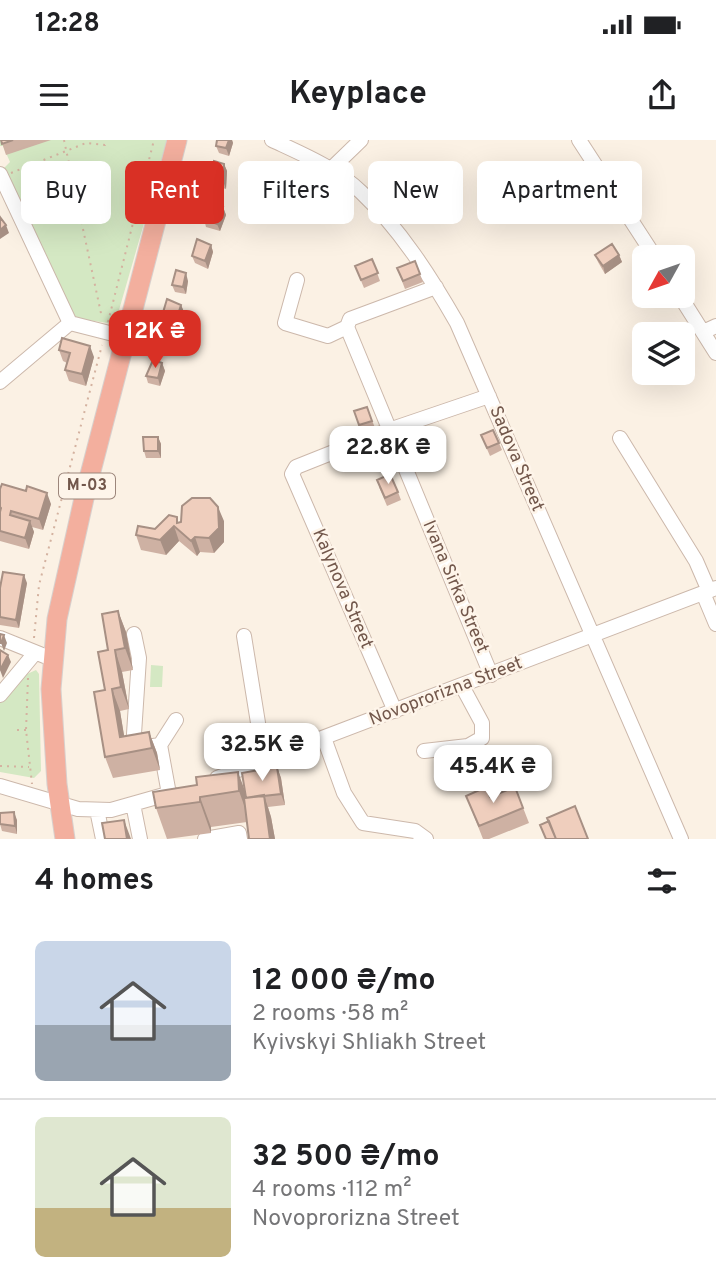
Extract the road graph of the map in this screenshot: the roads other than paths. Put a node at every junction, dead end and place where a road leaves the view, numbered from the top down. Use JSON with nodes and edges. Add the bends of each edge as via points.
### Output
{"nodes":[{"id":1,"x":177,"y":140,"type":"edge"},
{"id":2,"x":272,"y":140,"type":"edge"},
{"id":3,"x":361,"y":140,"type":"edge"},
{"id":4,"x":579,"y":140,"type":"edge"},
{"id":5,"x":313,"y":161,"type":"edge"},
{"id":6,"x":339,"y":161,"type":"edge"},
{"id":7,"x":1,"y":175,"type":"edge"},
{"id":8,"x":354,"y":188,"type":"edge"},
{"id":9,"x":647,"y":245,"type":"edge"},
{"id":10,"x":297,"y":280,"type":"dead end"},
{"id":11,"x":436,"y":287,"type":"junction"},
{"id":12,"x":691,"y":308,"type":"edge"},
{"id":13,"x":70,"y":323,"type":"junction"},
{"id":14,"x":347,"y":327,"type":"junction"},
{"id":15,"x":709,"y":329,"type":"edge"},
{"id":16,"x":125,"y":341,"type":"junction"},
{"id":17,"x":716,"y":353,"type":"edge"},
{"id":18,"x":0,"y":382,"type":"edge"},
{"id":19,"x":489,"y":396,"type":"junction"},
{"id":20,"x":389,"y":430,"type":"junction"},
{"id":21,"x":620,"y":438,"type":"dead end"},
{"id":22,"x":709,"y":591,"type":"edge"},
{"id":23,"x":716,"y":624,"type":"edge"},
{"id":24,"x":134,"y":634,"type":"dead end"},
{"id":25,"x":244,"y":636,"type":"dead end"},
{"id":26,"x":593,"y":636,"type":"junction"},
{"id":27,"x":0,"y":638,"type":"edge"},
{"id":28,"x":37,"y":656,"type":"junction"},
{"id":29,"x":491,"y":675,"type":"junction"},
{"id":30,"x":462,"y":686,"type":"junction"},
{"id":31,"x":0,"y":695,"type":"edge"},
{"id":32,"x":395,"y":711,"type":"junction"},
{"id":33,"x":176,"y":720,"type":"dead end"},
{"id":34,"x":324,"y":738,"type":"junction"},
{"id":35,"x":160,"y":745,"type":"junction"},
{"id":36,"x":424,"y":751,"type":"dead end"},
{"id":37,"x":264,"y":761,"type":"junction"},
{"id":38,"x":0,"y":786,"type":"edge"},
{"id":39,"x":169,"y":794,"type":"junction"},
{"id":40,"x":60,"y":803,"type":"junction"},
{"id":41,"x":133,"y":804,"type":"junction"},
{"id":42,"x":97,"y":810,"type":"junction"},
{"id":43,"x":404,"y":834,"type":"edge"},
{"id":44,"x":65,"y":839,"type":"edge"},
{"id":45,"x":103,"y":839,"type":"edge"},
{"id":46,"x":140,"y":839,"type":"edge"},
{"id":47,"x":205,"y":839,"type":"edge"},
{"id":48,"x":240,"y":839,"type":"edge"},
{"id":49,"x":426,"y":839,"type":"edge"},
{"id":50,"x":681,"y":839,"type":"edge"}],
"edges":[{"from":1,"to":16,"type":"highway","number":"М-03"},
{"from":2,"to":5,"type":"street","name":"Sadova Street"},
{"from":3,"to":6,"type":"street"},
{"from":4,"to":9,"type":"street"},
{"from":7,"to":13,"type":"street"},
{"from":8,"to":11,"type":"street","name":"Sadova Street","via":[[426,268]]},
{"from":10,"to":14,"type":"street","via":[[285,323],[328,336]]},
{"from":11,"to":14,"type":"street","via":[[350,319]]},
{"from":11,"to":19,"type":"street","name":"Sadova Street"},
{"from":12,"to":15,"type":"street"},
{"from":13,"to":16,"type":"street"},
{"from":13,"to":18,"type":"street"},
{"from":14,"to":20,"type":"street","name":"Ivana Sirka Street"},
{"from":15,"to":17,"type":"street"},
{"from":16,"to":28,"type":"highway","number":"М-03","via":[[72,546]]},
{"from":19,"to":20,"type":"street"},
{"from":19,"to":26,"type":"street","name":"Sadova Street"},
{"from":20,"to":29,"type":"street","name":"Ivana Sirka Street"},
{"from":20,"to":32,"type":"street","name":"Kalynova Street","via":[[296,467],[292,474]]},
{"from":21,"to":22,"type":"street","via":[[696,561]]},
{"from":22,"to":23,"type":"street"},
{"from":22,"to":26,"type":"street","name":"Novoprorizna Street"},
{"from":24,"to":35,"type":"street","via":[[139,658],[133,749]]},
{"from":25,"to":37,"type":"street"},
{"from":26,"to":29,"type":"street","name":"Novoprorizna Street"},
{"from":26,"to":50,"type":"street","name":"Sadova Street"},
{"from":27,"to":28,"type":"street"},
{"from":28,"to":31,"type":"street"},
{"from":28,"to":40,"type":"highway","number":"М-03"},
{"from":29,"to":30,"type":"street","name":"Novoprorizna Street"},
{"from":30,"to":32,"type":"street","name":"Novoprorizna Street"},
{"from":30,"to":36,"type":"street","via":[[482,723],[482,738],[468,746]]},
{"from":32,"to":34,"type":"street","name":"Novoprorizna Street"},
{"from":33,"to":35,"type":"street"},
{"from":34,"to":37,"type":"street","name":"Novoprorizna Street"},
{"from":34,"to":43,"type":"street","via":[[344,793],[363,823]]},
{"from":35,"to":39,"type":"street"},
{"from":37,"to":39,"type":"street","name":"Novoprorizna Street"},
{"from":38,"to":40,"type":"street","name":"Novoprorizna Street"},
{"from":39,"to":41,"type":"street","name":"Novoprorizna Street"},
{"from":40,"to":42,"type":"street","name":"Novoprorizna Street"},
{"from":40,"to":44,"type":"highway","number":"М-03"},
{"from":41,"to":42,"type":"street","name":"Novoprorizna Street"},
{"from":41,"to":46,"type":"street"},
{"from":42,"to":45,"type":"street"},
{"from":43,"to":49,"type":"street","via":[[415,831]]},
{"from":47,"to":48,"type":"street","via":[[239,833]]}]}
